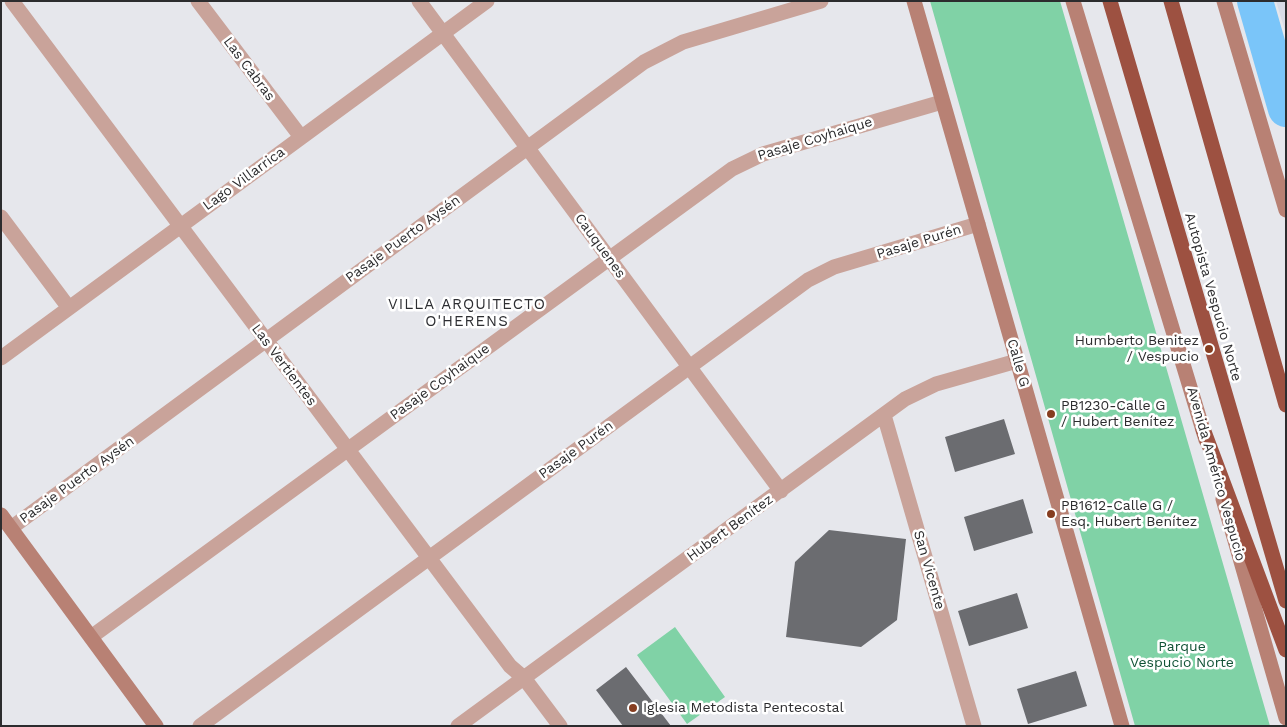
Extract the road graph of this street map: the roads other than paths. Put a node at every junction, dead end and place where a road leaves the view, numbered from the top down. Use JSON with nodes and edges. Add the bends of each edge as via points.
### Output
{"nodes":[{"id":1,"x":12,"y":1,"type":"edge"},
{"id":2,"x":198,"y":1,"type":"edge"},
{"id":3,"x":419,"y":1,"type":"edge"},
{"id":4,"x":487,"y":1,"type":"edge"},
{"id":5,"x":821,"y":1,"type":"edge"},
{"id":6,"x":914,"y":1,"type":"edge"},
{"id":7,"x":1073,"y":1,"type":"edge"},
{"id":8,"x":1110,"y":1,"type":"edge"},
{"id":9,"x":1171,"y":1,"type":"edge"},
{"id":10,"x":1224,"y":1,"type":"edge"},
{"id":11,"x":442,"y":32,"type":"junction"},
{"id":12,"x":942,"y":102,"type":"junction"},
{"id":13,"x":301,"y":137,"type":"junction"},
{"id":14,"x":527,"y":148,"type":"junction"},
{"id":15,"x":1286,"y":210,"type":"edge"},
{"id":16,"x":1,"y":217,"type":"edge"},
{"id":17,"x":978,"y":224,"type":"junction"},
{"id":18,"x":180,"y":226,"type":"junction"},
{"id":19,"x":609,"y":258,"type":"junction"},
{"id":20,"x":69,"y":308,"type":"junction"},
{"id":21,"x":266,"y":340,"type":"junction"},
{"id":22,"x":1,"y":358,"type":"edge"},
{"id":23,"x":1017,"y":361,"type":"junction"},
{"id":24,"x":689,"y":367,"type":"junction"},
{"id":25,"x":1286,"y":405,"type":"edge"},
{"id":26,"x":884,"y":415,"type":"junction"},
{"id":27,"x":1203,"y":429,"type":"junction"},
{"id":28,"x":348,"y":450,"type":"junction"},
{"id":29,"x":781,"y":491,"type":"junction"},
{"id":30,"x":1,"y":515,"type":"edge"},
{"id":31,"x":11,"y":528,"type":"junction"},
{"id":32,"x":429,"y":558,"type":"junction"},
{"id":33,"x":1286,"y":601,"type":"edge"},
{"id":34,"x":91,"y":637,"type":"junction"},
{"id":35,"x":1286,"y":650,"type":"edge"},
{"id":36,"x":524,"y":678,"type":"junction"},
{"id":37,"x":1286,"y":718,"type":"edge"},
{"id":38,"x":156,"y":726,"type":"edge"},
{"id":39,"x":200,"y":726,"type":"edge"},
{"id":40,"x":458,"y":726,"type":"edge"},
{"id":41,"x":560,"y":726,"type":"edge"},
{"id":42,"x":974,"y":726,"type":"edge"},
{"id":43,"x":1122,"y":726,"type":"edge"}],
"edges":[{"from":1,"to":18,"type":"street","name":"Las Vertientes"},
{"from":2,"to":13,"type":"street","name":"Las Cabras"},
{"from":3,"to":11,"type":"street","name":"Cauquenes"},
{"from":4,"to":11,"type":"street","name":"Lago Villarrica"},
{"from":5,"to":14,"type":"street","name":"Pasaje Puerto Aysén","via":[[706,34],[662,51]]},
{"from":6,"to":12,"type":"main road","name":"Calle G"},
{"from":7,"to":27,"type":"main road","name":"Avenida Américo Vespucio"},
{"from":8,"to":33,"type":"highway","name":"Autopista Vespucio Norte"},
{"from":9,"to":25,"type":"highway"},
{"from":10,"to":15,"type":"main road"},
{"from":11,"to":13,"type":"street","name":"Lago Villarrica"},
{"from":11,"to":14,"type":"street","name":"Cauquenes"},
{"from":12,"to":17,"type":"main road","name":"Calle G"},
{"from":12,"to":19,"type":"street","name":"Pasaje Coyhaique","via":[[746,161]]},
{"from":13,"to":18,"type":"street","name":"Lago Villarrica"},
{"from":14,"to":19,"type":"street","name":"Cauquenes"},
{"from":14,"to":21,"type":"street","name":"Pasaje Puerto Aysén"},
{"from":16,"to":20,"type":"street"},
{"from":17,"to":23,"type":"main road","name":"Calle G"},
{"from":17,"to":24,"type":"street","name":"Pasaje Purén","via":[[820,274]]},
{"from":18,"to":20,"type":"street","name":"Lago Villarrica"},
{"from":18,"to":21,"type":"street","name":"Las Vertientes"},
{"from":19,"to":24,"type":"street","name":"Cauquenes"},
{"from":19,"to":28,"type":"street","name":"Pasaje Coyhaique"},
{"from":20,"to":22,"type":"street","name":"Lago Villarrica"},
{"from":21,"to":28,"type":"street","name":"Las Vertientes"},
{"from":21,"to":31,"type":"street","name":"Pasaje Puerto Aysén"},
{"from":23,"to":26,"type":"street","name":"Hubert Benítez","via":[[923,389]]},
{"from":23,"to":43,"type":"main road","name":"Calle G"},
{"from":24,"to":29,"type":"street","name":"Cauquenes"},
{"from":24,"to":32,"type":"street","name":"Pasaje Purén"},
{"from":26,"to":29,"type":"street","name":"Hubert Benítez"},
{"from":26,"to":42,"type":"street","name":"San Vicente"},
{"from":27,"to":35,"type":"highway"},
{"from":27,"to":37,"type":"main road","name":"Avenida Américo Vespucio"},
{"from":28,"to":32,"type":"street","name":"Las Vertientes"},
{"from":28,"to":34,"type":"street","name":"Pasaje Coyhaique"},
{"from":29,"to":36,"type":"street","name":"Hubert Benítez"},
{"from":30,"to":31,"type":"main road"},
{"from":31,"to":34,"type":"main road"},
{"from":32,"to":36,"type":"street","name":"Las Vertientes","via":[[510,666]]},
{"from":32,"to":39,"type":"street","name":"Pasaje Purén"},
{"from":34,"to":38,"type":"main road"},
{"from":36,"to":40,"type":"street","name":"Hubert Benítez"},
{"from":36,"to":41,"type":"street","name":"Las Vertientes"}]}
